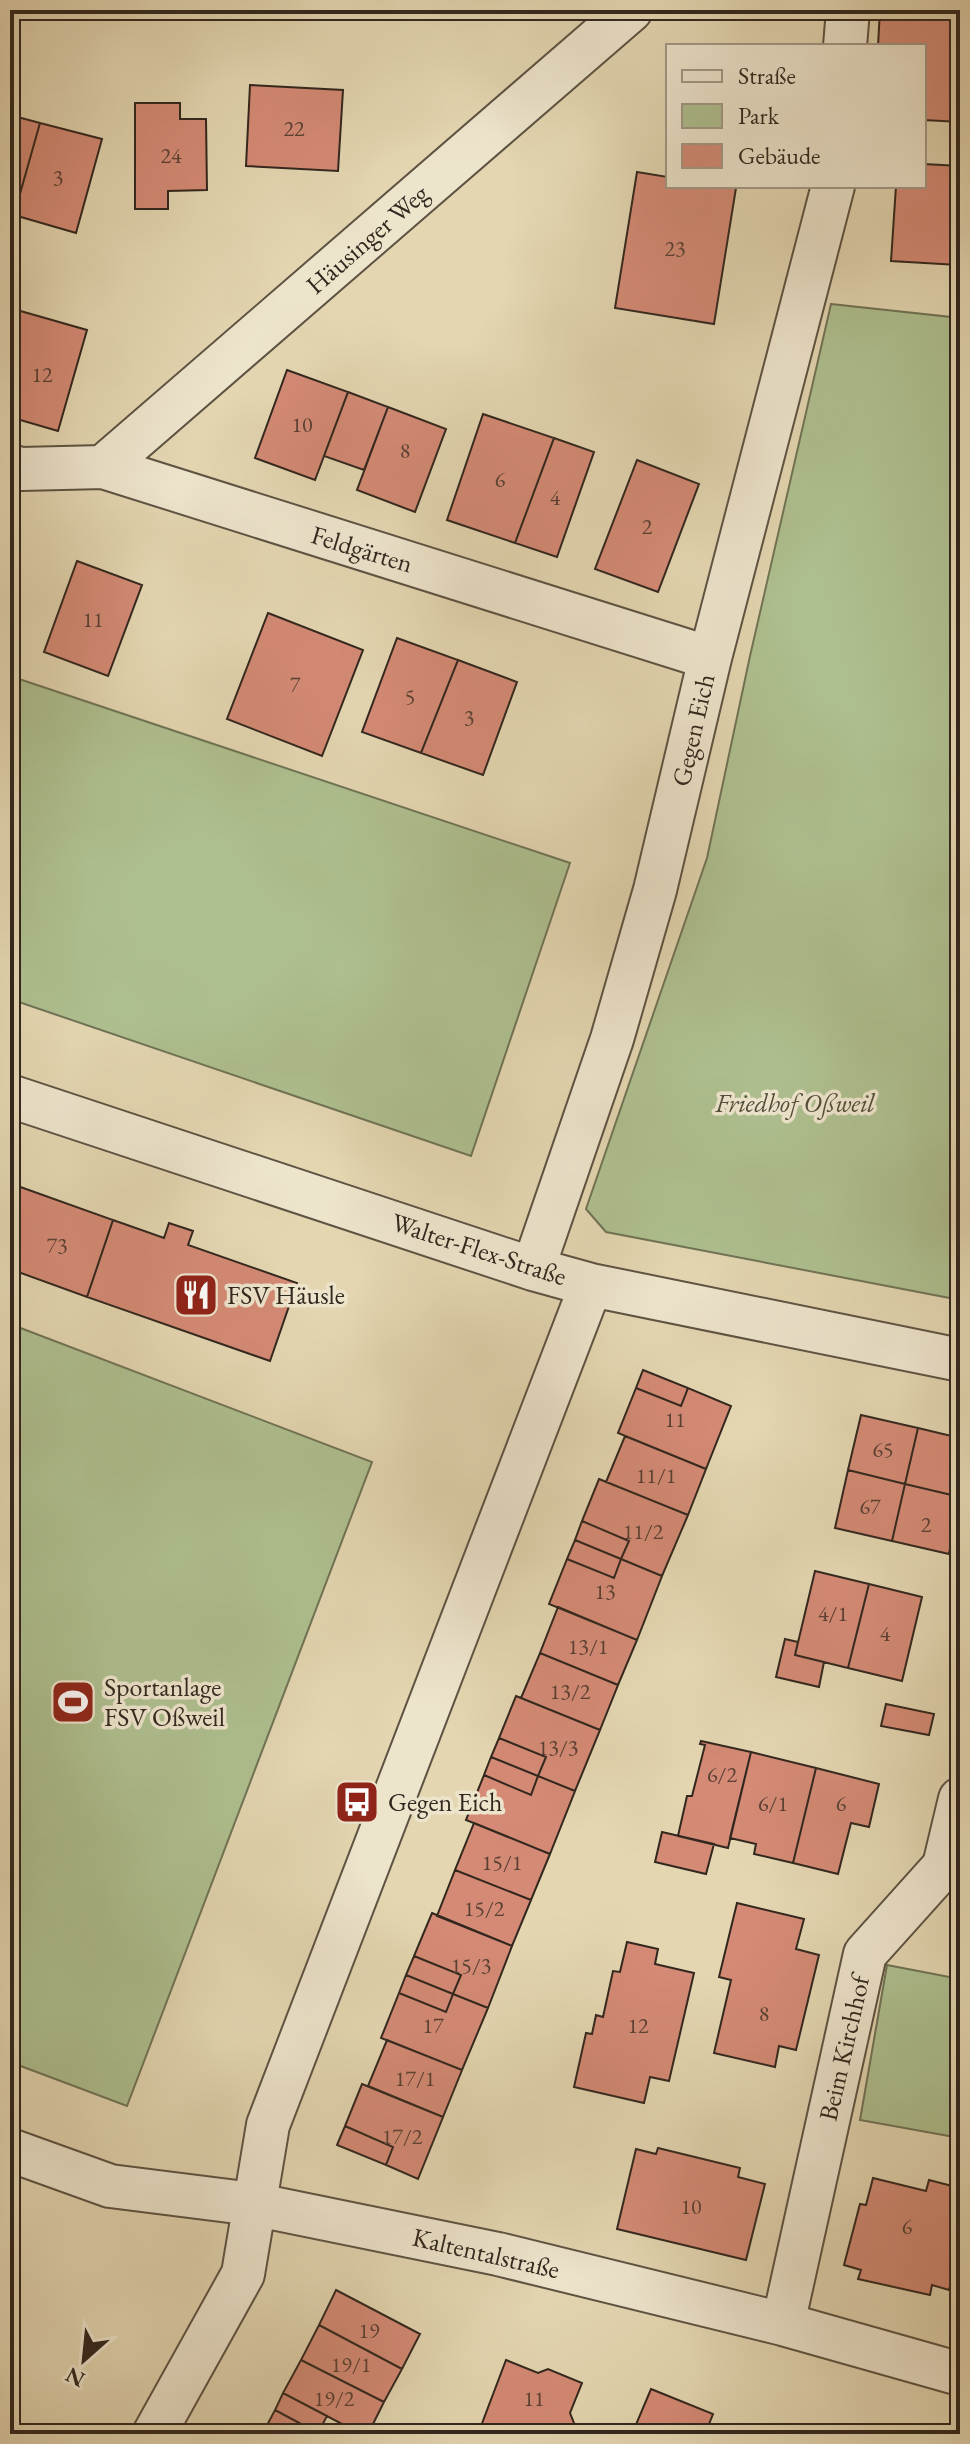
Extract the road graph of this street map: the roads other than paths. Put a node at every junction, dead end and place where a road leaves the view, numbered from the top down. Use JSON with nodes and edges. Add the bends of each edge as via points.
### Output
{"nodes":[{"id":1,"x":631,"y":10,"type":"edge"},
{"id":2,"x":848,"y":10,"type":"edge"},
{"id":3,"x":845,"y":44,"type":"edge"},
{"id":4,"x":833,"y":188,"type":"edge"},
{"id":5,"x":10,"y":466,"type":"edge"},
{"id":6,"x":103,"y":467,"type":"junction"},
{"id":7,"x":710,"y":658,"type":"junction"},
{"id":8,"x":10,"y":1096,"type":"edge"},
{"id":9,"x":533,"y":1269,"type":"junction"},
{"id":10,"x":591,"y":1285,"type":"junction"},
{"id":11,"x":960,"y":1360,"type":"edge"},
{"id":12,"x":960,"y":1799,"type":"edge"},
{"id":13,"x":10,"y":2150,"type":"edge"},
{"id":14,"x":253,"y":2204,"type":"junction"},
{"id":15,"x":783,"y":2324,"type":"junction"},
{"id":16,"x":960,"y":2374,"type":"edge"},
{"id":17,"x":154,"y":2434,"type":"edge"}],
"edges":[{"from":1,"to":6,"type":"street","name":"Häusinger Weg"},
{"from":2,"to":3,"type":"street"},
{"from":4,"to":7,"type":"street","name":"Gegen Eich"},
{"from":5,"to":6,"type":"street","name":"Feldgärten"},
{"from":6,"to":7,"type":"street","name":"Feldgärten"},
{"from":7,"to":9,"type":"street","name":"Gegen Eich","via":[[655,890],[612,1039]]},
{"from":8,"to":9,"type":"street","name":"Walter-Flex-Straße"},
{"from":9,"to":10,"type":"street","name":"Walter-Flex-Straße"},
{"from":10,"to":11,"type":"street","name":"Walter-Flex-Straße"},
{"from":10,"to":14,"type":"street","via":[[268,2125]]},
{"from":12,"to":15,"type":"street","name":"Beim Kirchhof","via":[[944,1866],[865,1954]]},
{"from":13,"to":14,"type":"street","name":"Kaltentalstraße","via":[[110,2186]]},
{"from":14,"to":15,"type":"street","name":"Kaltentalstraße","via":[[498,2254]]},
{"from":14,"to":17,"type":"street","via":[[243,2274]]},
{"from":15,"to":16,"type":"street","name":"Kaltentalstraße"}]}
